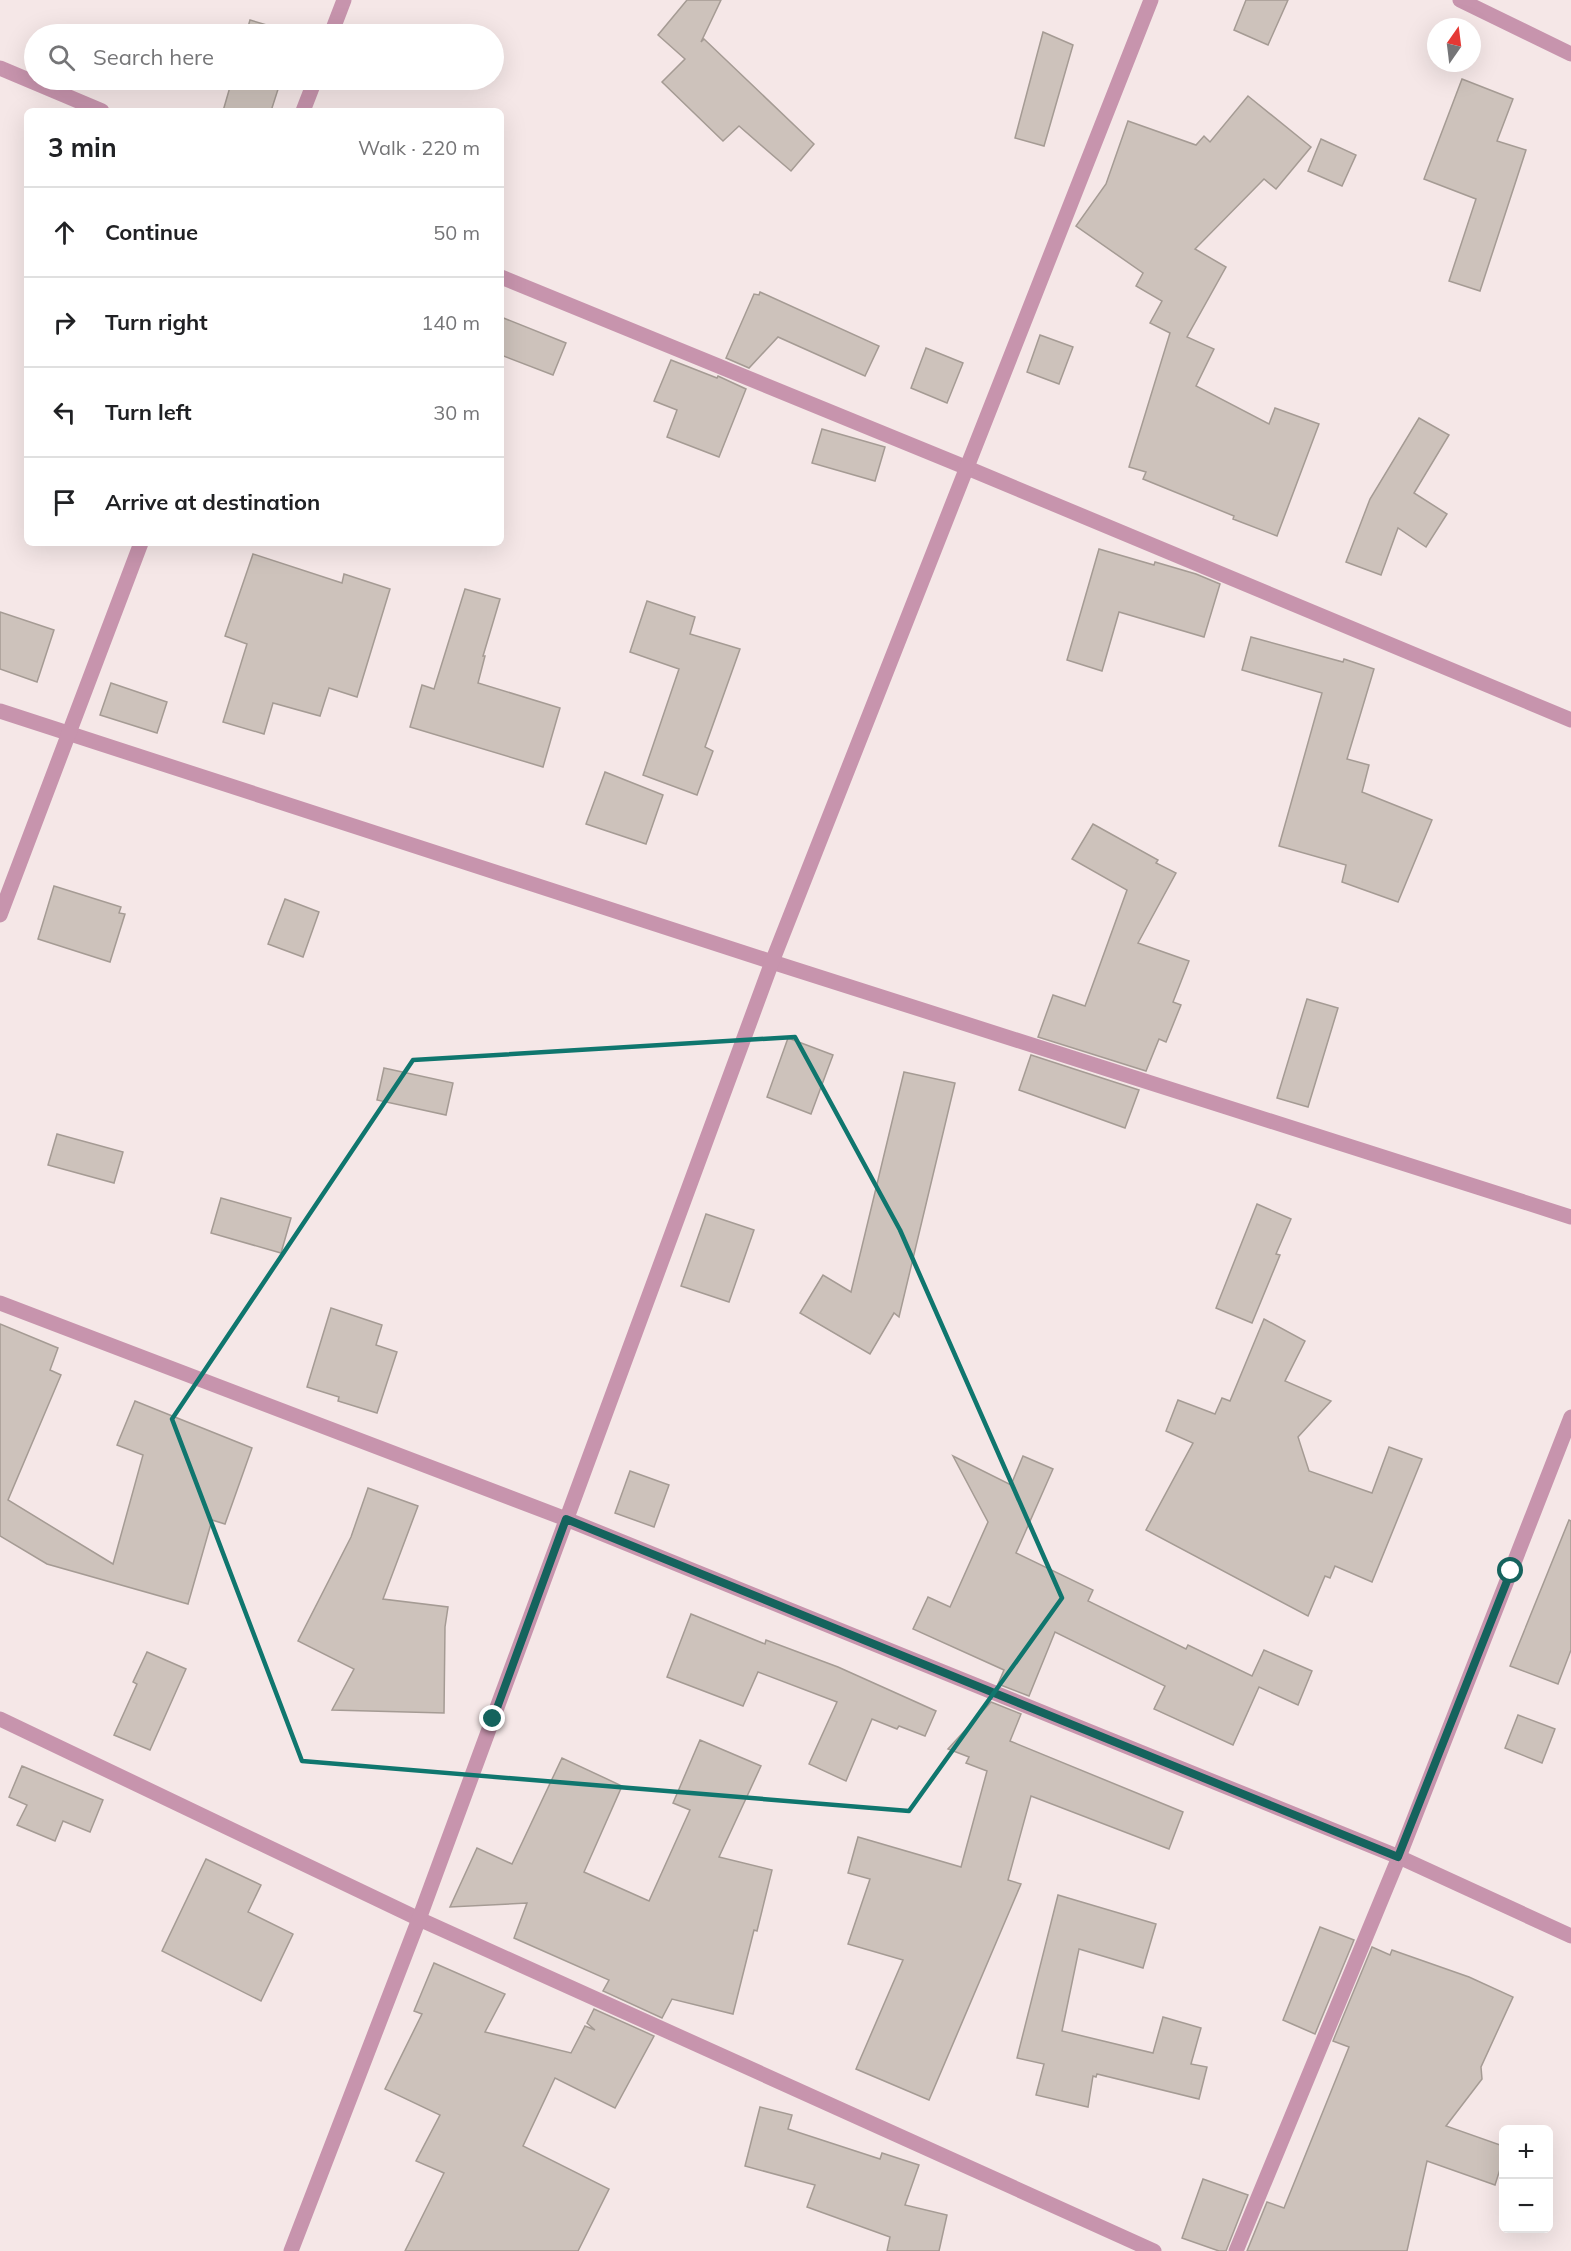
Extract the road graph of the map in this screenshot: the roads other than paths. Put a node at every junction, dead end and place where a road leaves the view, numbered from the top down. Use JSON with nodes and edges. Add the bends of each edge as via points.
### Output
{"nodes":[{"id":1,"x":344,"y":0,"type":"edge"},
{"id":2,"x":1151,"y":0,"type":"edge"},
{"id":3,"x":1460,"y":0,"type":"edge"},
{"id":4,"x":335,"y":24,"type":"edge"},
{"id":5,"x":1571,"y":54,"type":"edge"},
{"id":6,"x":0,"y":68,"type":"edge"},
{"id":7,"x":24,"y":78,"type":"edge"},
{"id":8,"x":52,"y":90,"type":"edge"},
{"id":9,"x":311,"y":90,"type":"edge"},
{"id":10,"x":95,"y":108,"type":"edge"},
{"id":11,"x":304,"y":108,"type":"edge"},
{"id":12,"x":504,"y":278,"type":"edge"},
{"id":13,"x":966,"y":468,"type":"junction"},
{"id":14,"x":140,"y":546,"type":"edge"},
{"id":15,"x":0,"y":711,"type":"edge"},
{"id":16,"x":1571,"y":720,"type":"edge"},
{"id":17,"x":69,"y":734,"type":"junction"},
{"id":18,"x":0,"y":915,"type":"edge"},
{"id":19,"x":772,"y":962,"type":"junction"},
{"id":20,"x":1571,"y":1217,"type":"edge"},
{"id":21,"x":0,"y":1303,"type":"edge"},
{"id":22,"x":1571,"y":1417,"type":"edge"},
{"id":23,"x":566,"y":1519,"type":"junction"},
{"id":24,"x":0,"y":1719,"type":"edge"},
{"id":25,"x":1398,"y":1857,"type":"junction"},
{"id":26,"x":419,"y":1919,"type":"junction"},
{"id":27,"x":1571,"y":1936,"type":"edge"},
{"id":28,"x":291,"y":2251,"type":"edge"},
{"id":29,"x":1154,"y":2251,"type":"edge"},
{"id":30,"x":1236,"y":2251,"type":"edge"}],
"edges":[{"from":1,"to":4,"type":"street"},
{"from":2,"to":13,"type":"street"},
{"from":3,"to":5,"type":"street"},
{"from":6,"to":7,"type":"street"},
{"from":8,"to":10,"type":"street"},
{"from":9,"to":11,"type":"street"},
{"from":12,"to":13,"type":"street"},
{"from":13,"to":16,"type":"street"},
{"from":13,"to":19,"type":"street"},
{"from":14,"to":17,"type":"street"},
{"from":15,"to":17,"type":"street"},
{"from":17,"to":18,"type":"street"},
{"from":17,"to":19,"type":"street"},
{"from":19,"to":20,"type":"street"},
{"from":19,"to":23,"type":"street"},
{"from":21,"to":23,"type":"street"},
{"from":22,"to":25,"type":"street"},
{"from":23,"to":25,"type":"street"},
{"from":23,"to":26,"type":"street"},
{"from":24,"to":26,"type":"street"},
{"from":25,"to":27,"type":"street"},
{"from":25,"to":30,"type":"street"},
{"from":26,"to":28,"type":"street"},
{"from":26,"to":29,"type":"street"}]}
